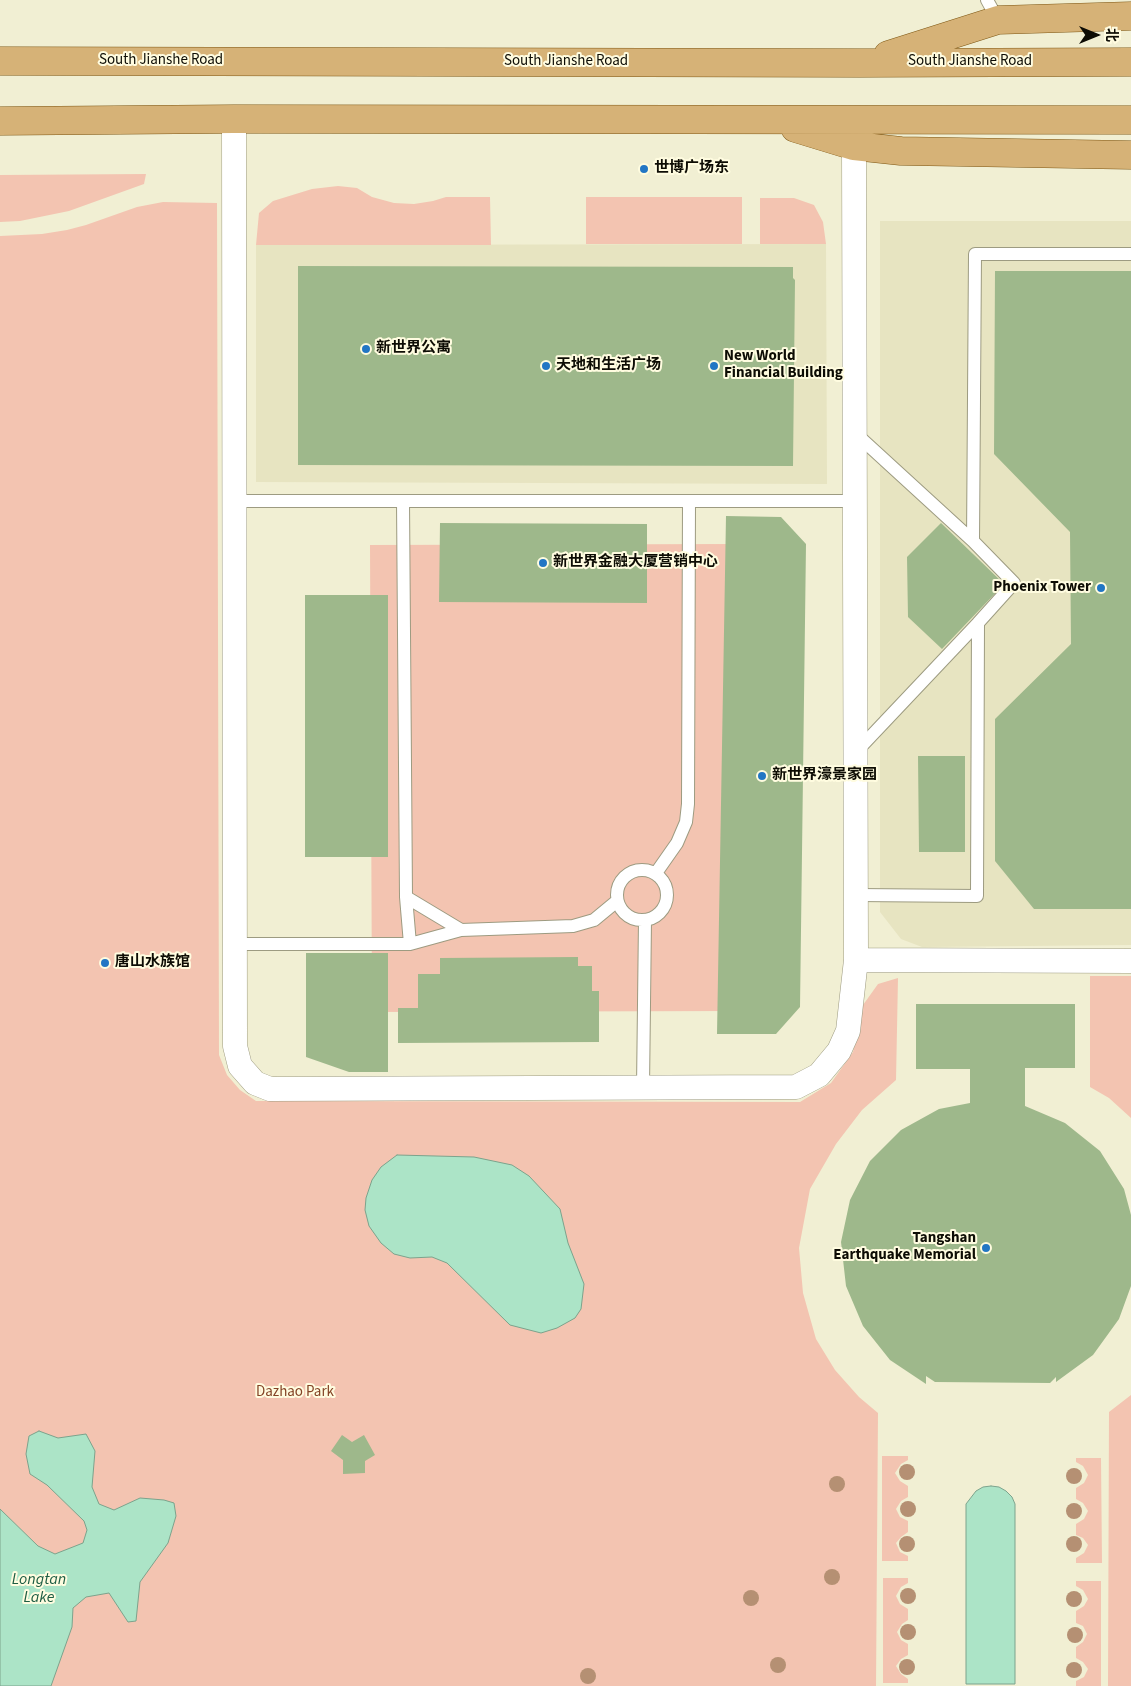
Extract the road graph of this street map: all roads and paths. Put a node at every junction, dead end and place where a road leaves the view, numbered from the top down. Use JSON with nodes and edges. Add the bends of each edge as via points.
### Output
{"nodes":[{"id":1,"x":993,"y":10,"type":"edge"},
{"id":2,"x":1131,"y":16,"type":"edge"},
{"id":3,"x":0,"y":61,"type":"edge"},
{"id":4,"x":1131,"y":62,"type":"edge"},
{"id":5,"x":860,"y":63,"type":"junction"},
{"id":6,"x":234,"y":119,"type":"junction"},
{"id":7,"x":770,"y":120,"type":"junction"},
{"id":8,"x":1131,"y":120,"type":"edge"},
{"id":9,"x":0,"y":121,"type":"edge"},
{"id":10,"x":854,"y":146,"type":"junction"},
{"id":11,"x":1131,"y":155,"type":"edge"},
{"id":12,"x":1131,"y":254,"type":"edge"},
{"id":13,"x":855,"y":434,"type":"junction"},
{"id":14,"x":235,"y":501,"type":"junction"},
{"id":15,"x":404,"y":501,"type":"junction"},
{"id":16,"x":689,"y":501,"type":"junction"},
{"id":17,"x":855,"y":501,"type":"junction"},
{"id":18,"x":973,"y":542,"type":"junction"},
{"id":19,"x":978,"y":623,"type":"junction"},
{"id":20,"x":856,"y":753,"type":"junction"},
{"id":21,"x":656,"y":873,"type":"junction"},
{"id":22,"x":856,"y":895,"type":"junction"},
{"id":23,"x":406,"y":897,"type":"junction"},
{"id":24,"x":617,"y":901,"type":"junction"},
{"id":25,"x":645,"y":920,"type":"junction"},
{"id":26,"x":460,"y":930,"type":"junction"},
{"id":27,"x":236,"y":944,"type":"junction"},
{"id":28,"x":410,"y":944,"type":"junction"},
{"id":29,"x":856,"y":960,"type":"junction"},
{"id":30,"x":1131,"y":961,"type":"edge"},
{"id":31,"x":643,"y":1087,"type":"junction"}],
"edges":[{"from":1,"to":2,"type":"main road"},
{"from":1,"to":5,"type":"main road"},
{"from":3,"to":5,"type":"main road","name":"South Jianshe Road"},
{"from":4,"to":5,"type":"main road","name":"South Jianshe Road"},
{"from":6,"to":7,"type":"main road"},
{"from":6,"to":9,"type":"main road"},
{"from":6,"to":14,"type":"street"},
{"from":7,"to":8,"type":"main road"},
{"from":7,"to":10,"type":"main road"},
{"from":10,"to":11,"type":"main road","via":[[901,151]]},
{"from":10,"to":13,"type":"street"},
{"from":12,"to":18,"type":"lane","via":[[975,254]]},
{"from":13,"to":17,"type":"street"},
{"from":13,"to":18,"type":"lane"},
{"from":14,"to":15,"type":"lane"},
{"from":14,"to":27,"type":"street"},
{"from":15,"to":16,"type":"lane"},
{"from":15,"to":23,"type":"lane"},
{"from":16,"to":17,"type":"lane"},
{"from":16,"to":21,"type":"lane","via":[[688,804],[686,822],[678,843]]},
{"from":17,"to":20,"type":"street"},
{"from":18,"to":19,"type":"lane","via":[[1014,583]]},
{"from":19,"to":20,"type":"lane"},
{"from":19,"to":22,"type":"lane","via":[[977,896]]},
{"from":20,"to":22,"type":"street"},
{"from":21,"to":24,"type":"lane","via":[[639,869],[631,871],[618,884]]},
{"from":21,"to":25,"type":"lane","via":[[665,885],[667,900],[659,914]]},
{"from":22,"to":29,"type":"street"},
{"from":23,"to":26,"type":"lane"},
{"from":23,"to":28,"type":"lane"},
{"from":24,"to":25,"type":"lane","via":[[631,918]]},
{"from":24,"to":26,"type":"lane","via":[[594,920],[573,926]]},
{"from":25,"to":31,"type":"lane"},
{"from":26,"to":28,"type":"lane"},
{"from":27,"to":28,"type":"lane"},
{"from":27,"to":31,"type":"street","via":[[235,1046],[240,1066],[255,1083],[270,1089]]},
{"from":29,"to":30,"type":"street"},
{"from":29,"to":31,"type":"street","via":[[848,1031],[839,1051],[819,1076],[796,1087]]}]}
